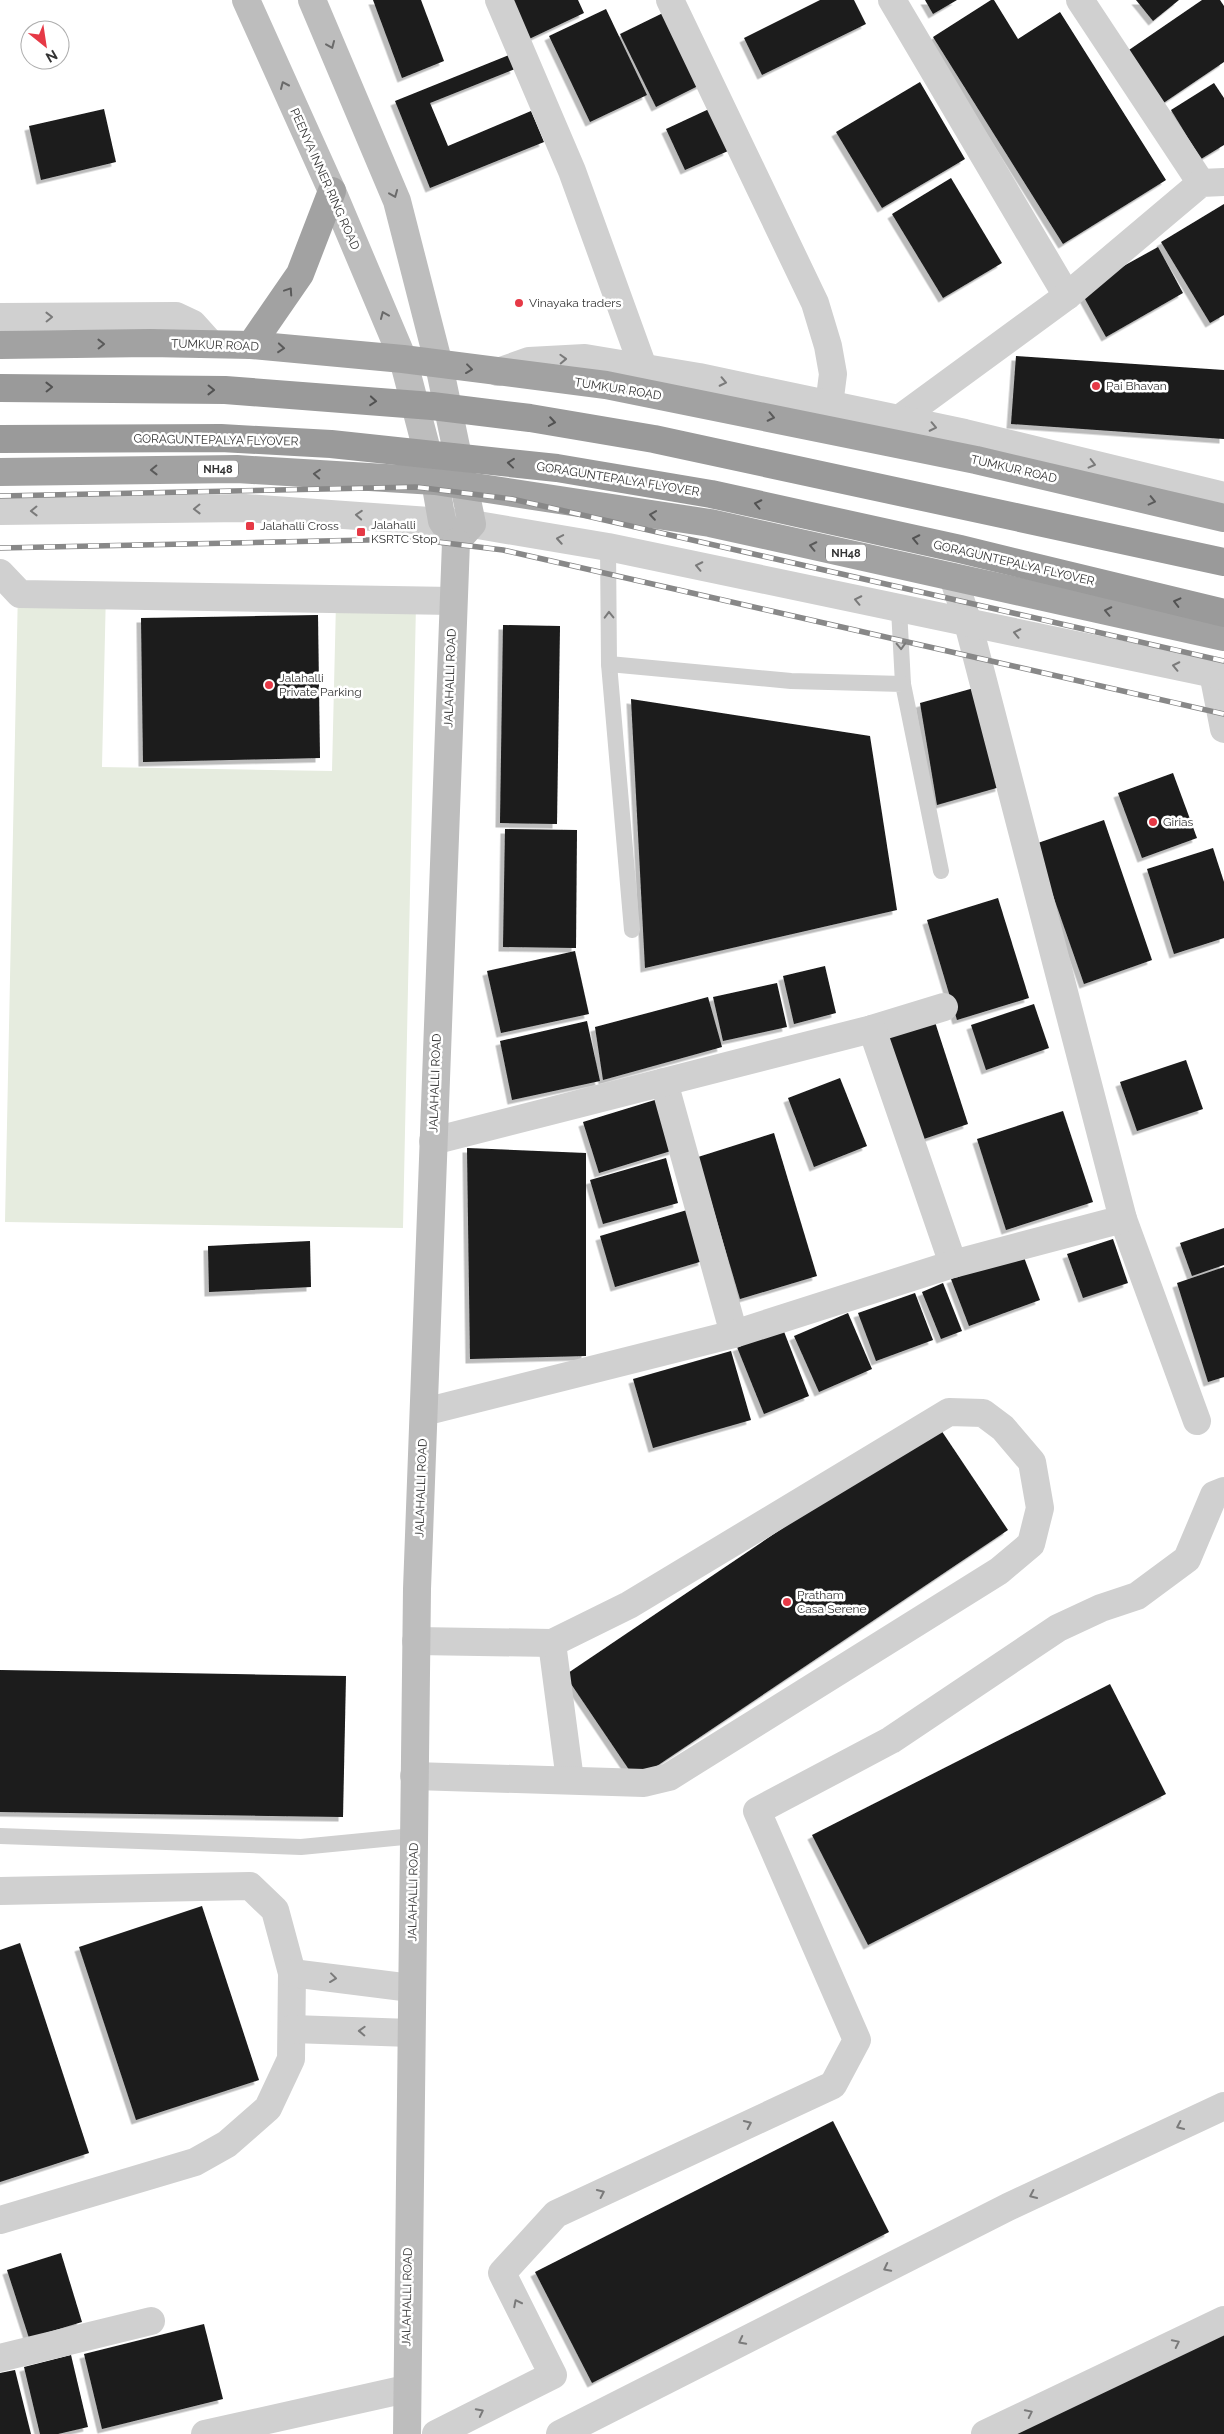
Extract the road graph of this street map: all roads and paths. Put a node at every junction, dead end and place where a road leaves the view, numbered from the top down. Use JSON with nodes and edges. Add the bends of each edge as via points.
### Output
{"nodes":[{"id":1,"x":246,"y":0,"type":"edge"},
{"id":2,"x":312,"y":0,"type":"edge"},
{"id":3,"x":499,"y":0,"type":"edge"},
{"id":4,"x":670,"y":0,"type":"edge"},
{"id":5,"x":892,"y":0,"type":"edge"},
{"id":6,"x":1080,"y":0,"type":"edge"},
{"id":7,"x":1212,"y":183,"type":"edge"},
{"id":8,"x":332,"y":192,"type":"junction"},
{"id":9,"x":1067,"y":296,"type":"junction"},
{"id":10,"x":0,"y":317,"type":"edge"},
{"id":11,"x":211,"y":344,"type":"junction"},
{"id":12,"x":0,"y":345,"type":"edge"},
{"id":13,"x":251,"y":345,"type":"junction"},
{"id":14,"x":403,"y":360,"type":"junction"},
{"id":15,"x":439,"y":366,"type":"junction"},
{"id":16,"x":642,"y":367,"type":"junction"},
{"id":17,"x":498,"y":372,"type":"junction"},
{"id":18,"x":0,"y":388,"type":"edge"},
{"id":19,"x":829,"y":404,"type":"junction"},
{"id":20,"x":899,"y":420,"type":"junction"},
{"id":21,"x":0,"y":439,"type":"edge"},
{"id":22,"x":0,"y":472,"type":"edge"},
{"id":23,"x":435,"y":481,"type":"junction"},
{"id":24,"x":465,"y":487,"type":"junction"},
{"id":25,"x":1224,"y":496,"type":"edge"},
{"id":26,"x":0,"y":511,"type":"edge"},
{"id":27,"x":1224,"y":518,"type":"edge"},
{"id":28,"x":457,"y":529,"type":"junction"},
{"id":29,"x":608,"y":547,"type":"junction"},
{"id":30,"x":1224,"y":562,"type":"edge"},
{"id":31,"x":0,"y":573,"type":"edge"},
{"id":32,"x":953,"y":577,"type":"junction"},
{"id":33,"x":10,"y":594,"type":"edge"},
{"id":34,"x":453,"y":601,"type":"junction"},
{"id":35,"x":899,"y":609,"type":"junction"},
{"id":36,"x":1224,"y":613,"type":"edge"},
{"id":37,"x":968,"y":623,"type":"junction"},
{"id":38,"x":1224,"y":637,"type":"edge"},
{"id":39,"x":609,"y":664,"type":"junction"},
{"id":40,"x":1218,"y":675,"type":"edge"},
{"id":41,"x":902,"y":684,"type":"junction"},
{"id":42,"x":1224,"y":729,"type":"edge"},
{"id":43,"x":941,"y":871,"type":"dead end"},
{"id":44,"x":632,"y":930,"type":"dead end"},
{"id":45,"x":944,"y":1007,"type":"dead end"},
{"id":46,"x":872,"y":1029,"type":"junction"},
{"id":47,"x":664,"y":1082,"type":"junction"},
{"id":48,"x":433,"y":1141,"type":"junction"},
{"id":49,"x":1123,"y":1219,"type":"junction"},
{"id":50,"x":953,"y":1264,"type":"junction"},
{"id":51,"x":734,"y":1334,"type":"junction"},
{"id":52,"x":424,"y":1412,"type":"junction"},
{"id":53,"x":1197,"y":1421,"type":"dead end"},
{"id":54,"x":1224,"y":1491,"type":"edge"},
{"id":55,"x":416,"y":1641,"type":"junction"},
{"id":56,"x":552,"y":1643,"type":"junction"},
{"id":57,"x":414,"y":1776,"type":"junction"},
{"id":58,"x":570,"y":1780,"type":"junction"},
{"id":59,"x":0,"y":1836,"type":"edge"},
{"id":60,"x":414,"y":1836,"type":"junction"},
{"id":61,"x":0,"y":1891,"type":"edge"},
{"id":62,"x":292,"y":1973,"type":"junction"},
{"id":63,"x":411,"y":1988,"type":"junction"},
{"id":64,"x":292,"y":2029,"type":"junction"},
{"id":65,"x":411,"y":2033,"type":"junction"},
{"id":66,"x":1224,"y":2106,"type":"edge"},
{"id":67,"x":0,"y":2220,"type":"edge"},
{"id":68,"x":1224,"y":2320,"type":"edge"},
{"id":69,"x":152,"y":2321,"type":"dead end"},
{"id":70,"x":0,"y":2358,"type":"edge"},
{"id":71,"x":406,"y":2389,"type":"junction"},
{"id":72,"x":205,"y":2434,"type":"edge"},
{"id":73,"x":407,"y":2434,"type":"edge"},
{"id":74,"x":436,"y":2434,"type":"edge"},
{"id":75,"x":560,"y":2434,"type":"edge"},
{"id":76,"x":986,"y":2434,"type":"edge"}],
"edges":[{"from":8,"to":1,"type":"main road","name":"PEENYA INNER RING ROAD","one_way":true},
{"from":2,"to":15,"type":"main road","one_way":true,"via":[[398,201]]},
{"from":3,"to":16,"type":"street","via":[[572,171]]},
{"from":4,"to":19,"type":"street","via":[[815,303],[834,374]]},
{"from":5,"to":9,"type":"street"},
{"from":6,"to":7,"type":"street"},
{"from":7,"to":9,"type":"street"},
{"from":13,"to":8,"type":"highway","one_way":true,"via":[[300,274]]},
{"from":14,"to":8,"type":"main road","name":"PEENYA INNER RING ROAD","one_way":true},
{"from":9,"to":20,"type":"street"},
{"from":10,"to":11,"type":"street","one_way":true,"via":[[176,316],[193,324]]},
{"from":12,"to":11,"type":"highway","name":"TUMKUR ROAD","one_way":true},
{"from":11,"to":13,"type":"highway","name":"TUMKUR ROAD"},
{"from":13,"to":14,"type":"highway","name":"TUMKUR ROAD","one_way":true},
{"from":14,"to":15,"type":"highway","name":"TUMKUR ROAD"},
{"from":14,"to":23,"type":"main road","name":"PEENYA INNER RING ROAD"},
{"from":15,"to":17,"type":"highway","name":"TUMKUR ROAD","one_way":true},
{"from":15,"to":24,"type":"main road"},
{"from":17,"to":16,"type":"street","one_way":true,"via":[[529,361],[558,358],[585,358]]},
{"from":16,"to":19,"type":"street","one_way":true},
{"from":17,"to":27,"type":"highway","name":"TUMKUR ROAD","one_way":true,"via":[[606,385],[733,409],[976,460]]},
{"from":18,"to":30,"type":"highway","one_way":true,"bridge":true,"via":[[235,391],[413,404],[530,418],[654,439]]},
{"from":19,"to":20,"type":"street"},
{"from":20,"to":25,"type":"street","one_way":true},
{"from":36,"to":21,"type":"highway","name":"GORAGUNTEPALYA FLYOVER","one_way":true,"bridge":true,"via":[[960,549],[711,494],[557,468],[313,443],[220,438]]},
{"from":23,"to":22,"type":"highway","number":"NH48","one_way":true,"via":[[237,469]]},
{"from":23,"to":24,"type":"highway","number":"NH48"},
{"from":23,"to":28,"type":"main road","name":"PEENYA INNER RING ROAD"},
{"from":24,"to":28,"type":"main road"},
{"from":32,"to":24,"type":"highway","number":"NH48","one_way":true,"via":[[710,523]]},
{"from":28,"to":26,"type":"street","one_way":true,"via":[[245,508]]},
{"from":29,"to":28,"type":"street","one_way":true},
{"from":28,"to":34,"type":"main road","name":"JALAHALLI ROAD"},
{"from":35,"to":29,"type":"street","one_way":true},
{"from":39,"to":29,"type":"lane","one_way":true},
{"from":31,"to":33,"type":"street"},
{"from":32,"to":37,"type":"street"},
{"from":38,"to":32,"type":"highway","number":"NH48","one_way":true},
{"from":33,"to":34,"type":"street"},
{"from":34,"to":48,"type":"main road","name":"JALAHALLI ROAD"},
{"from":35,"to":37,"type":"street"},
{"from":35,"to":41,"type":"lane","one_way":true},
{"from":40,"to":37,"type":"street","one_way":true},
{"from":37,"to":49,"type":"street"},
{"from":39,"to":41,"type":"lane","via":[[792,681]]},
{"from":39,"to":44,"type":"lane"},
{"from":40,"to":42,"type":"street"},
{"from":41,"to":43,"type":"lane"},
{"from":45,"to":46,"type":"street"},
{"from":46,"to":47,"type":"street"},
{"from":46,"to":50,"type":"street"},
{"from":47,"to":48,"type":"street"},
{"from":47,"to":51,"type":"street"},
{"from":48,"to":52,"type":"main road","name":"JALAHALLI ROAD"},
{"from":49,"to":50,"type":"street"},
{"from":49,"to":53,"type":"street"},
{"from":50,"to":51,"type":"street"},
{"from":51,"to":52,"type":"street"},
{"from":52,"to":55,"type":"main road","name":"JALAHALLI ROAD"},
{"from":74,"to":54,"type":"street","one_way":true,"via":[[553,2375],[502,2273],[556,2214],[833,2084],[857,2040],[757,1811],[891,1740],[1058,1628],[1137,1596],[1187,1559],[1214,1494]]},
{"from":55,"to":56,"type":"street"},
{"from":55,"to":57,"type":"main road","name":"JALAHALLI ROAD"},
{"from":56,"to":58,"type":"street"},
{"from":56,"to":58,"type":"street","via":[[629,1605],[949,1412],[982,1413],[1003,1428],[1032,1462],[1040,1508],[1031,1544],[999,1571],[669,1777],[644,1783]]},
{"from":57,"to":58,"type":"street"},
{"from":57,"to":60,"type":"main road","name":"JALAHALLI ROAD"},
{"from":59,"to":60,"type":"lane","via":[[301,1847]]},
{"from":60,"to":63,"type":"main road","name":"JALAHALLI ROAD"},
{"from":61,"to":62,"type":"street","via":[[250,1886],[275,1910]]},
{"from":62,"to":63,"type":"street","one_way":true},
{"from":62,"to":64,"type":"street"},
{"from":63,"to":65,"type":"main road","name":"JALAHALLI ROAD"},
{"from":65,"to":64,"type":"street","one_way":true},
{"from":64,"to":67,"type":"street","via":[[291,2059],[268,2108],[227,2144],[195,2162]]},
{"from":65,"to":71,"type":"main road","name":"JALAHALLI ROAD"},
{"from":66,"to":75,"type":"street","one_way":true,"via":[[999,2211]]},
{"from":76,"to":68,"type":"street","one_way":true},
{"from":69,"to":70,"type":"street"},
{"from":71,"to":72,"type":"street"},
{"from":71,"to":73,"type":"main road","name":"JALAHALLI ROAD"}]}
